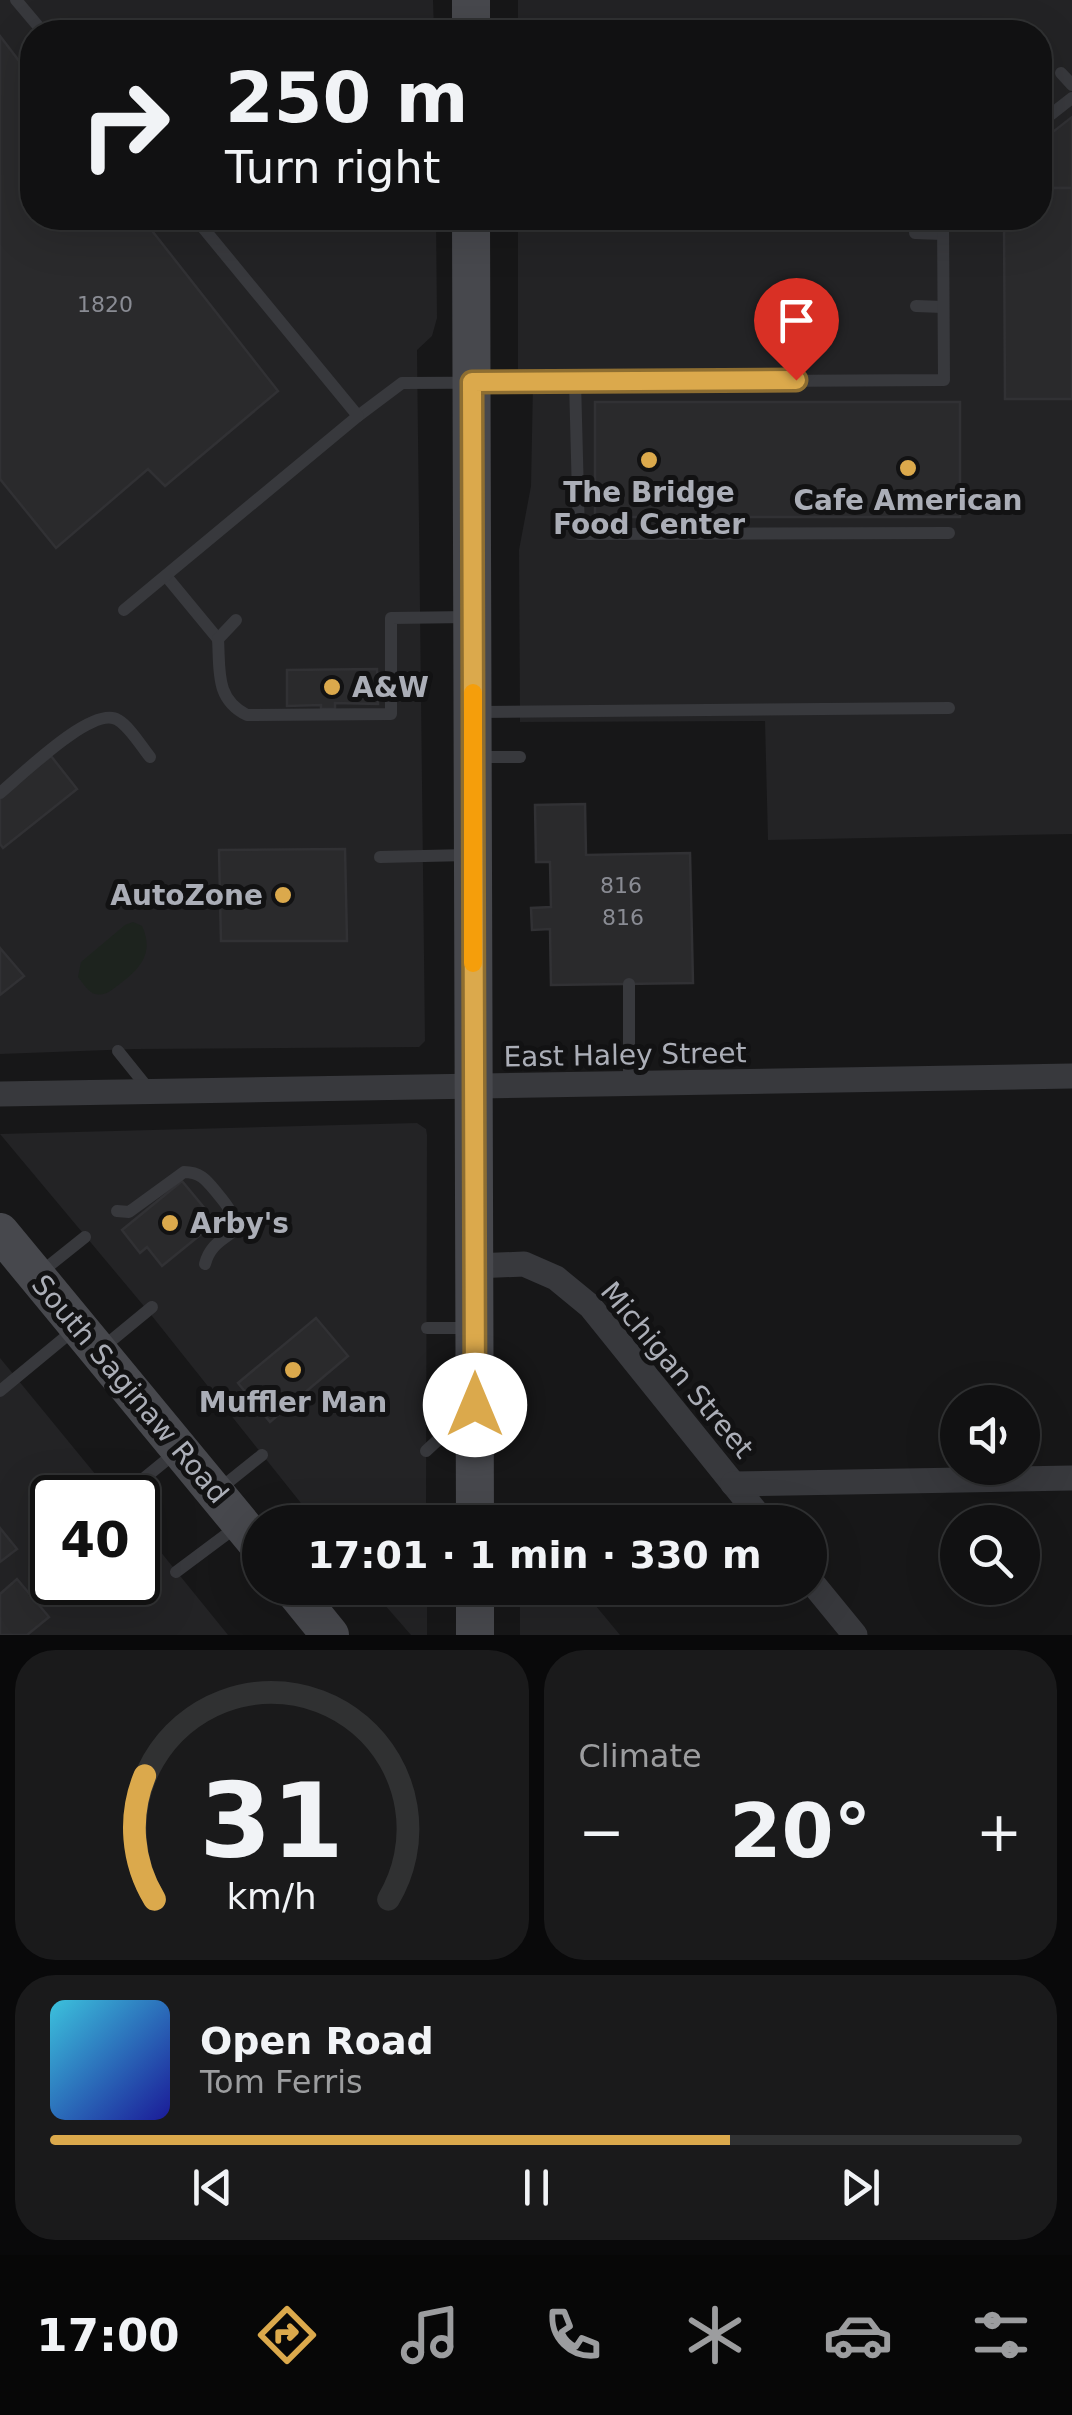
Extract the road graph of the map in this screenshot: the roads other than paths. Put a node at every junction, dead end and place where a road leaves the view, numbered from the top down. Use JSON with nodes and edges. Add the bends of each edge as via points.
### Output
{"nodes":[{"id":1,"x":16,"y":0,"type":"edge"},
{"id":2,"x":33,"y":20,"type":"edge"},
{"id":3,"x":1060,"y":73,"type":"dead end"},
{"id":4,"x":1072,"y":85,"type":"edge"},
{"id":5,"x":1072,"y":98,"type":"edge"},
{"id":6,"x":1052,"y":114,"type":"edge"},
{"id":7,"x":205,"y":230,"type":"edge"},
{"id":8,"x":471,"y":230,"type":"edge"},
{"id":9,"x":943,"y":230,"type":"edge"},
{"id":10,"x":915,"y":233,"type":"dead end"},
{"id":11,"x":943,"y":234,"type":"junction"},
{"id":12,"x":916,"y":306,"type":"dead end"},
{"id":13,"x":943,"y":307,"type":"junction"},
{"id":14,"x":472,"y":382,"type":"junction"},
{"id":15,"x":574,"y":382,"type":"junction"},
{"id":16,"x":358,"y":416,"type":"junction"},
{"id":17,"x":949,"y":532,"type":"dead end"},
{"id":18,"x":166,"y":576,"type":"junction"},
{"id":19,"x":124,"y":610,"type":"dead end"},
{"id":20,"x":473,"y":617,"type":"junction"},
{"id":21,"x":236,"y":620,"type":"dead end"},
{"id":22,"x":218,"y":639,"type":"junction"},
{"id":23,"x":949,"y":708,"type":"dead end"},
{"id":24,"x":473,"y":712,"type":"junction"},
{"id":25,"x":150,"y":757,"type":"dead end"},
{"id":26,"x":474,"y":757,"type":"junction"},
{"id":27,"x":520,"y":757,"type":"dead end"},
{"id":28,"x":0,"y":793,"type":"edge"},
{"id":29,"x":473,"y":855,"type":"junction"},
{"id":30,"x":380,"y":857,"type":"dead end"},
{"id":31,"x":629,"y":984,"type":"dead end"},
{"id":32,"x":118,"y":1051,"type":"dead end"},
{"id":33,"x":1072,"y":1076,"type":"edge"},
{"id":34,"x":630,"y":1085,"type":"junction"},
{"id":35,"x":473,"y":1088,"type":"junction"},
{"id":36,"x":151,"y":1092,"type":"junction"},
{"id":37,"x":0,"y":1094,"type":"edge"},
{"id":38,"x":118,"y":1211,"type":"dead end"},
{"id":39,"x":0,"y":1233,"type":"edge"},
{"id":40,"x":85,"y":1238,"type":"dead end"},
{"id":41,"x":205,"y":1264,"type":"dead end"},
{"id":42,"x":475,"y":1266,"type":"junction"},
{"id":43,"x":36,"y":1276,"type":"junction"},
{"id":44,"x":152,"y":1308,"type":"dead end"},
{"id":45,"x":428,"y":1328,"type":"dead end"},
{"id":46,"x":475,"y":1328,"type":"junction"},
{"id":47,"x":89,"y":1338,"type":"junction"},
{"id":48,"x":0,"y":1391,"type":"edge"},
{"id":49,"x":475,"y":1405,"type":"junction"},
{"id":50,"x":181,"y":1449,"type":"junction"},
{"id":51,"x":426,"y":1451,"type":"dead end"},
{"id":52,"x":262,"y":1455,"type":"dead end"},
{"id":53,"x":149,"y":1475,"type":"edge"},
{"id":54,"x":1072,"y":1478,"type":"edge"},
{"id":55,"x":733,"y":1484,"type":"junction"},
{"id":56,"x":216,"y":1492,"type":"junction"},
{"id":57,"x":475,"y":1505,"type":"edge"},
{"id":58,"x":750,"y":1505,"type":"edge"},
{"id":59,"x":242,"y":1524,"type":"edge"},
{"id":60,"x":242,"y":1539,"type":"edge"},
{"id":61,"x":176,"y":1572,"type":"dead end"},
{"id":62,"x":827,"y":1601,"type":"edge"},
{"id":63,"x":303,"y":1605,"type":"edge"},
{"id":64,"x":475,"y":1605,"type":"edge"},
{"id":65,"x":321,"y":1632,"type":"edge"},
{"id":66,"x":475,"y":1635,"type":"edge"},
{"id":67,"x":855,"y":1635,"type":"edge"}],
"edges":[{"from":1,"to":2,"type":"lane"},
{"from":3,"to":4,"type":"lane"},
{"from":5,"to":6,"type":"lane"},
{"from":7,"to":16,"type":"lane"},
{"from":8,"to":14,"type":"street"},
{"from":9,"to":11,"type":"lane"},
{"from":10,"to":11,"type":"lane"},
{"from":11,"to":13,"type":"lane"},
{"from":12,"to":13,"type":"lane"},
{"from":13,"to":15,"type":"lane","via":[[944,380]]},
{"from":14,"to":15,"type":"lane"},
{"from":14,"to":16,"type":"lane","via":[[402,383]]},
{"from":14,"to":20,"type":"street"},
{"from":15,"to":17,"type":"lane","via":[[579,534]]},
{"from":16,"to":18,"type":"lane"},
{"from":18,"to":19,"type":"lane"},
{"from":18,"to":22,"type":"lane"},
{"from":20,"to":22,"type":"lane","via":[[391,618],[391,714],[247,715],[220,688]]},
{"from":20,"to":24,"type":"street"},
{"from":21,"to":22,"type":"lane"},
{"from":23,"to":24,"type":"lane"},
{"from":24,"to":26,"type":"street"},
{"from":25,"to":28,"type":"lane","via":[[120,720],[106,716],[86,722]]},
{"from":26,"to":27,"type":"lane"},
{"from":26,"to":29,"type":"street"},
{"from":29,"to":30,"type":"lane"},
{"from":29,"to":35,"type":"street"},
{"from":31,"to":34,"type":"lane"},
{"from":32,"to":36,"type":"lane"},
{"from":33,"to":34,"type":"street","name":"East Haley Street"},
{"from":34,"to":35,"type":"street","name":"East Haley Street"},
{"from":35,"to":36,"type":"street","name":"East Haley Street"},
{"from":35,"to":42,"type":"street"},
{"from":36,"to":37,"type":"street","name":"East Haley Street"},
{"from":38,"to":41,"type":"lane","via":[[130,1212],[184,1172],[202,1176],[236,1224]]},
{"from":39,"to":43,"type":"street","name":"South Saginaw Road"},
{"from":40,"to":43,"type":"lane"},
{"from":42,"to":46,"type":"street"},
{"from":42,"to":55,"type":"street","name":"Michigan Street","via":[[524,1264],[556,1278],[590,1306]]},
{"from":43,"to":47,"type":"street","name":"South Saginaw Road"},
{"from":44,"to":47,"type":"lane"},
{"from":45,"to":46,"type":"lane"},
{"from":46,"to":49,"type":"street"},
{"from":47,"to":48,"type":"lane"},
{"from":47,"to":50,"type":"street","name":"South Saginaw Road"},
{"from":49,"to":51,"type":"lane"},
{"from":49,"to":57,"type":"street"},
{"from":50,"to":53,"type":"lane"},
{"from":50,"to":56,"type":"street","name":"South Saginaw Road"},
{"from":52,"to":56,"type":"lane"},
{"from":54,"to":55,"type":"street"},
{"from":55,"to":58,"type":"street","name":"Michigan Street"},
{"from":56,"to":59,"type":"street","name":"South Saginaw Road"},
{"from":60,"to":61,"type":"lane"},
{"from":62,"to":67,"type":"street"},
{"from":63,"to":65,"type":"street"},
{"from":64,"to":66,"type":"street"}]}
